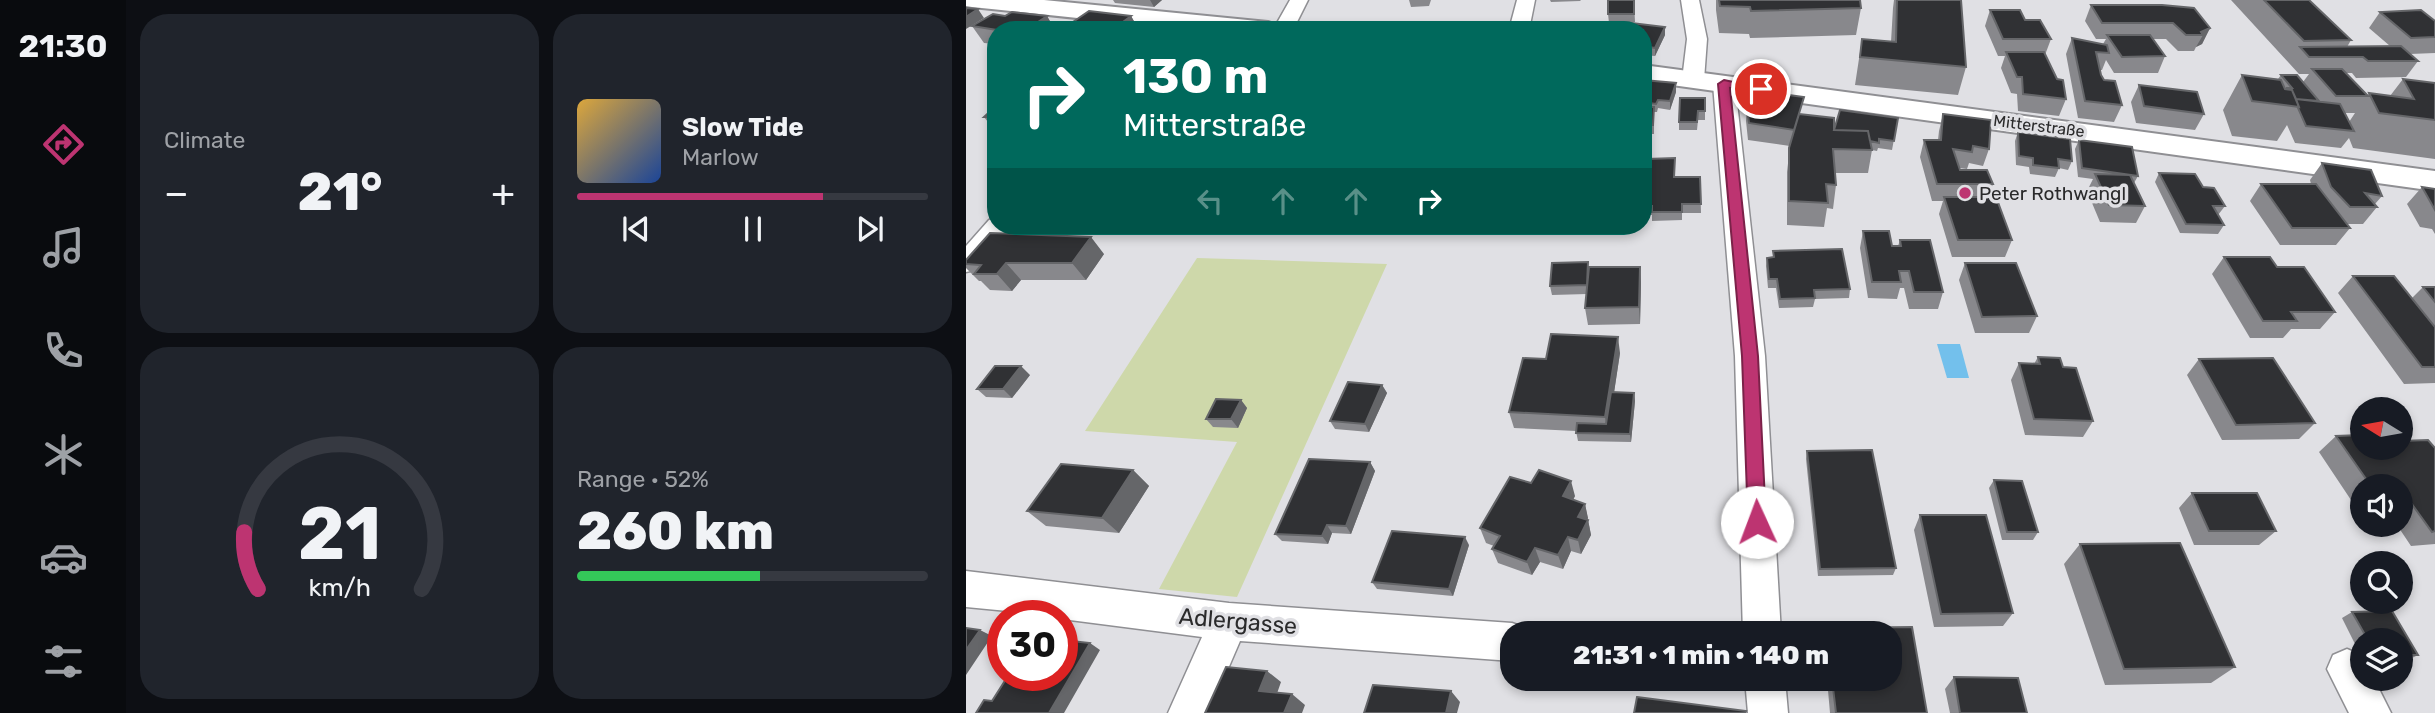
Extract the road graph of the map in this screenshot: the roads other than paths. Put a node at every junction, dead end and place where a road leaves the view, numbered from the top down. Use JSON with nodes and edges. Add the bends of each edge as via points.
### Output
{"nodes":[{"id":1,"x":972,"y":0,"type":"edge"},
{"id":2,"x":1299,"y":0,"type":"edge"},
{"id":3,"x":1526,"y":0,"type":"edge"},
{"id":4,"x":1690,"y":0,"type":"edge"},
{"id":5,"x":1138,"y":21,"type":"edge"},
{"id":6,"x":1288,"y":21,"type":"edge"},
{"id":7,"x":1521,"y":21,"type":"edge"},
{"id":8,"x":1652,"y":74,"type":"edge"},
{"id":9,"x":1693,"y":80,"type":"junction"},
{"id":10,"x":1724,"y":84,"type":"junction"},
{"id":11,"x":2435,"y":181,"type":"edge"},
{"id":12,"x":990,"y":235,"type":"edge"},
{"id":13,"x":966,"y":263,"type":"edge"},
{"id":14,"x":966,"y":589,"type":"edge"},
{"id":15,"x":1761,"y":621,"type":"edge"},
{"id":16,"x":1229,"y":622,"type":"junction"},
{"id":17,"x":1500,"y":641,"type":"edge"},
{"id":18,"x":2347,"y":669,"type":"dead end"},
{"id":19,"x":1766,"y":691,"type":"edge"},
{"id":20,"x":1188,"y":713,"type":"edge"},
{"id":21,"x":1768,"y":713,"type":"edge"},
{"id":22,"x":2371,"y":713,"type":"edge"}],
"edges":[{"from":1,"to":5,"type":"main road"},
{"from":2,"to":6,"type":"street"},
{"from":3,"to":7,"type":"street"},
{"from":4,"to":9,"type":"street","via":[[1697,39]]},
{"from":8,"to":9,"type":"main road","name":"Mitterstraße"},
{"from":9,"to":10,"type":"main road","name":"Mitterstraße"},
{"from":10,"to":11,"type":"main road","name":"Mitterstraße"},
{"from":10,"to":15,"type":"street","via":[[1750,356]]},
{"from":12,"to":13,"type":"street"},
{"from":14,"to":16,"type":"street","name":"Adlergasse"},
{"from":16,"to":17,"type":"street","name":"Adlergasse"},
{"from":16,"to":20,"type":"street"},
{"from":18,"to":22,"type":"street"},
{"from":19,"to":21,"type":"street"}]}
